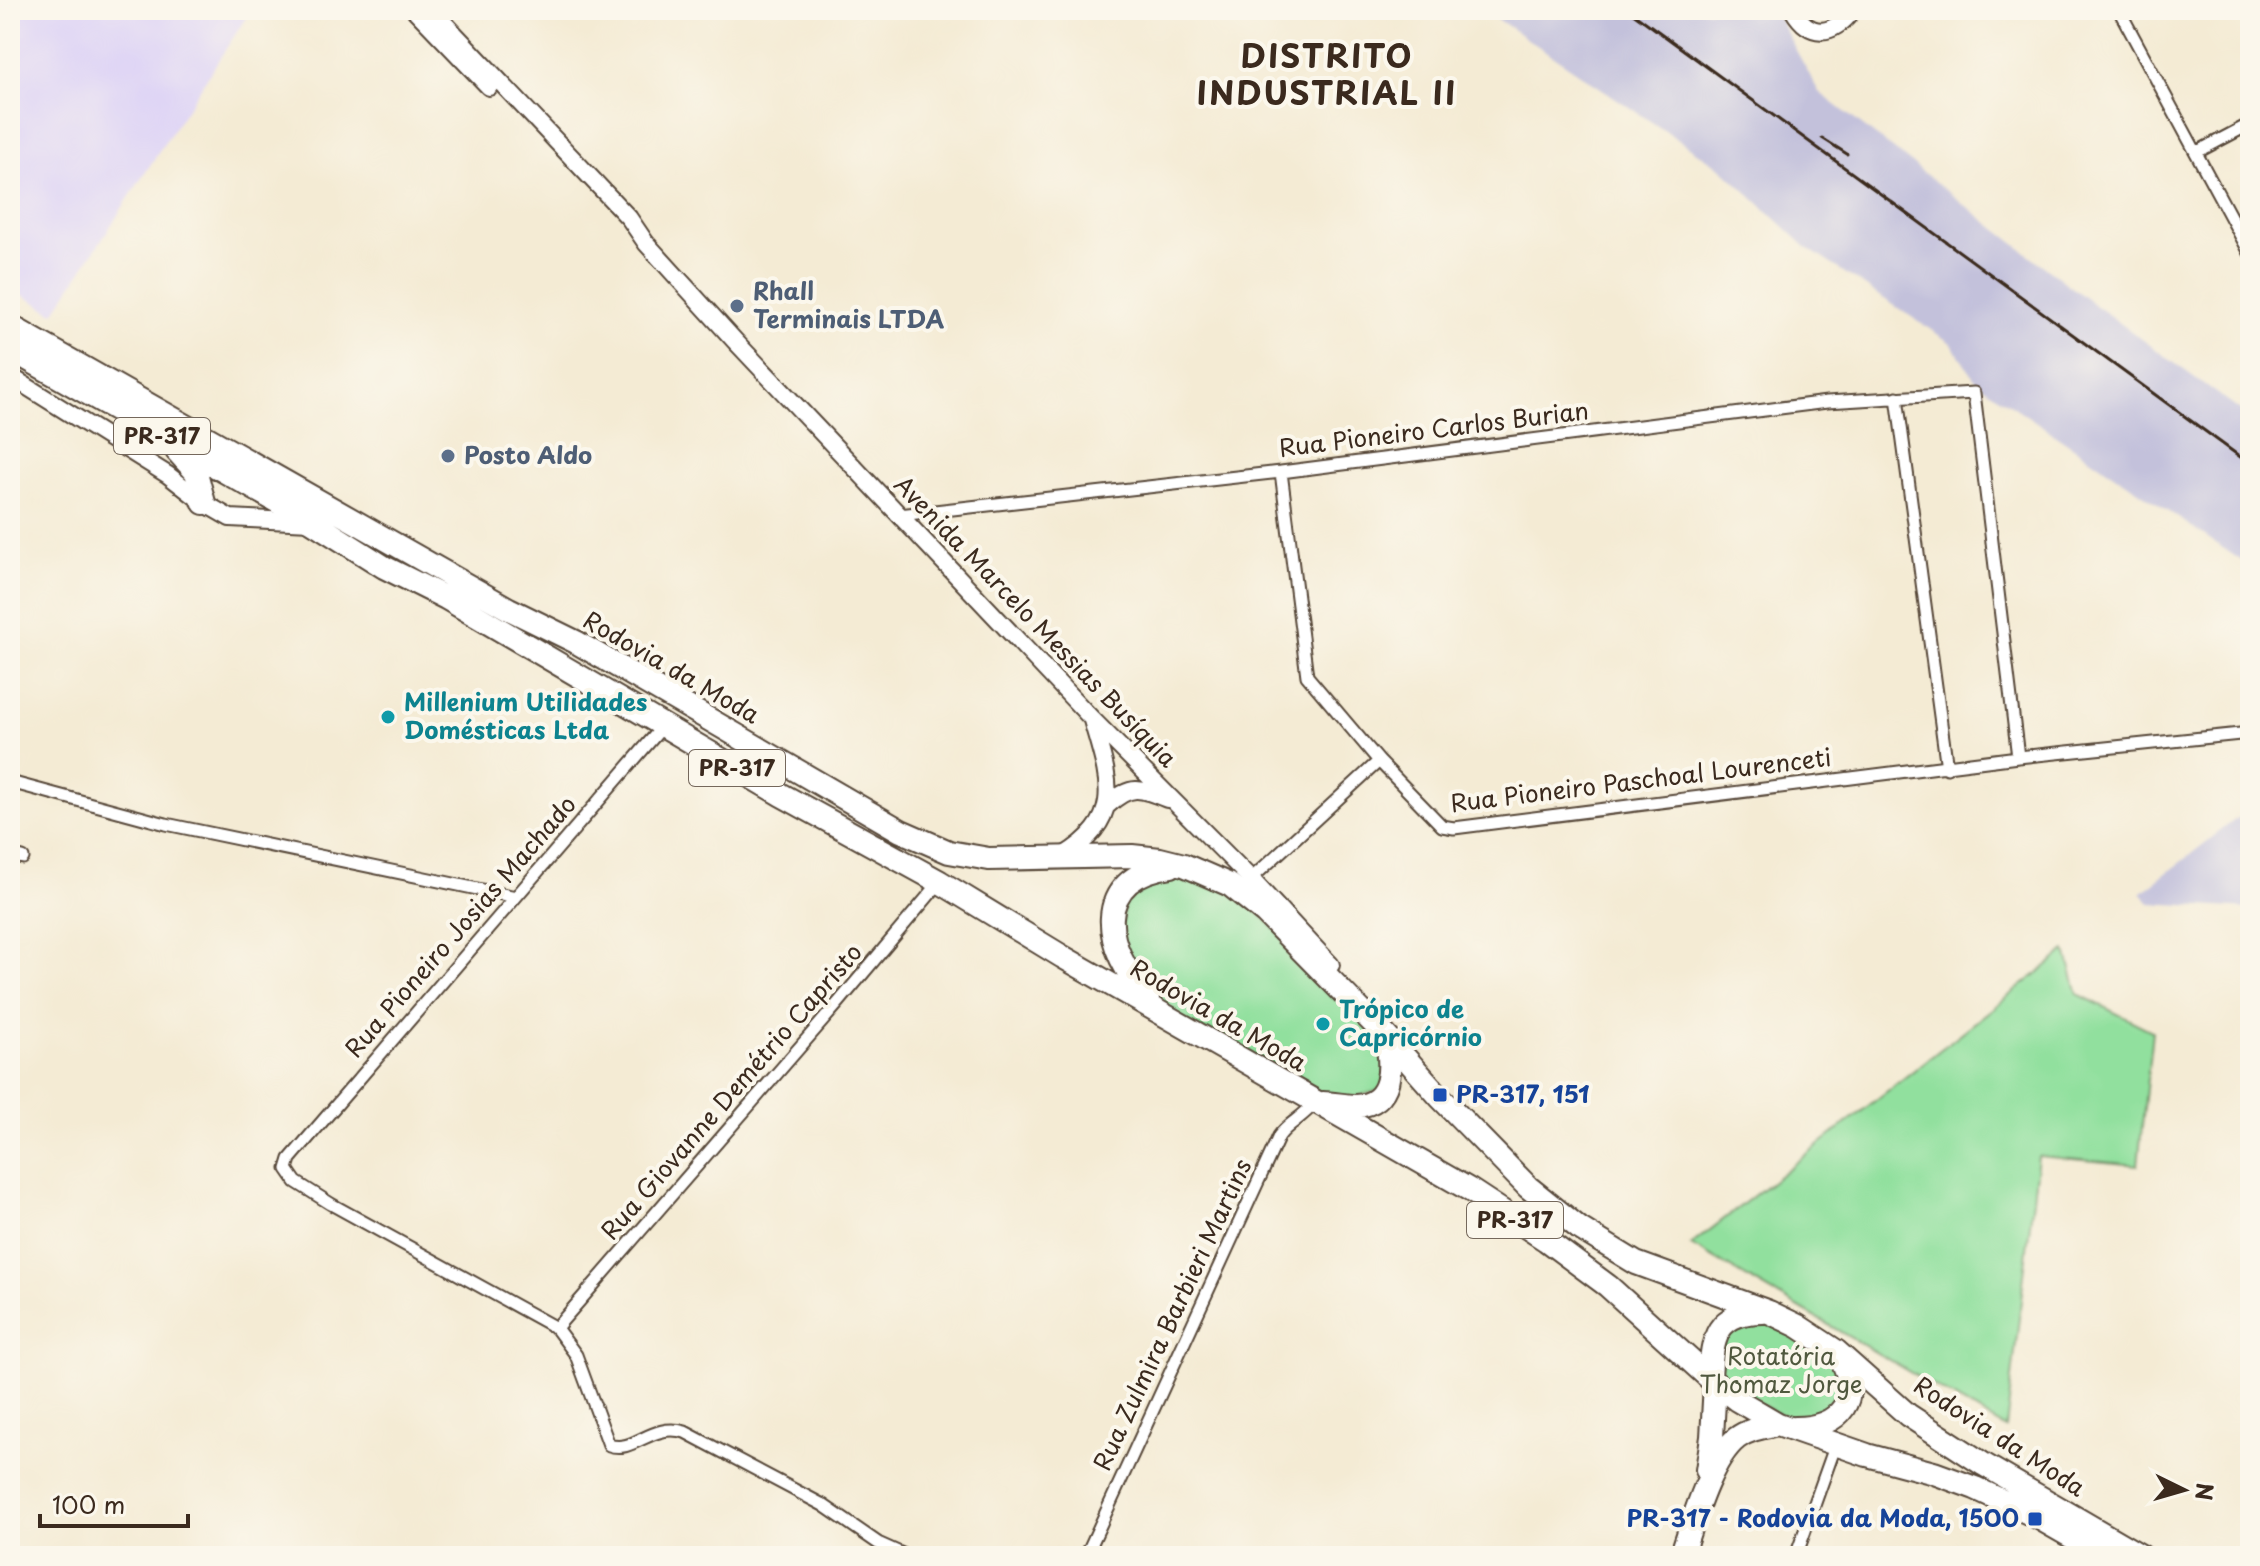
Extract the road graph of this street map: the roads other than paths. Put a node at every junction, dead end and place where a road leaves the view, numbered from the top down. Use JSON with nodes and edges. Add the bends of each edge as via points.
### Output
{"nodes":[{"id":1,"x":415,"y":10,"type":"edge"},
{"id":2,"x":432,"y":10,"type":"edge"},
{"id":3,"x":1853,"y":10,"type":"edge"},
{"id":4,"x":2119,"y":10,"type":"edge"},
{"id":5,"x":1796,"y":16,"type":"edge"},
{"id":6,"x":2250,"y":124,"type":"edge"},
{"id":7,"x":539,"y":132,"type":"junction"},
{"id":8,"x":2197,"y":152,"type":"junction"},
{"id":9,"x":2250,"y":253,"type":"edge"},
{"id":10,"x":10,"y":326,"type":"edge"},
{"id":11,"x":10,"y":349,"type":"edge"},
{"id":12,"x":10,"y":376,"type":"edge"},
{"id":13,"x":1897,"y":397,"type":"junction"},
{"id":14,"x":162,"y":436,"type":"junction"},
{"id":15,"x":1281,"y":472,"type":"junction"},
{"id":16,"x":204,"y":503,"type":"junction"},
{"id":17,"x":899,"y":515,"type":"junction"},
{"id":18,"x":313,"y":522,"type":"junction"},
{"id":19,"x":1092,"y":719,"type":"junction"},
{"id":20,"x":664,"y":724,"type":"junction"},
{"id":21,"x":2250,"y":733,"type":"edge"},
{"id":22,"x":2018,"y":757,"type":"junction"},
{"id":23,"x":1379,"y":761,"type":"junction"},
{"id":24,"x":1947,"y":768,"type":"junction"},
{"id":25,"x":10,"y":782,"type":"edge"},
{"id":26,"x":1176,"y":803,"type":"junction"},
{"id":27,"x":1108,"y":805,"type":"junction"},
{"id":28,"x":10,"y":855,"type":"edge"},
{"id":29,"x":1061,"y":857,"type":"junction"},
{"id":30,"x":23,"y":858,"type":"dead end"},
{"id":31,"x":1184,"y":865,"type":"junction"},
{"id":32,"x":1251,"y":879,"type":"junction"},
{"id":33,"x":940,"y":882,"type":"junction"},
{"id":34,"x":516,"y":897,"type":"junction"},
{"id":35,"x":1162,"y":1012,"type":"junction"},
{"id":36,"x":1386,"y":1036,"type":"junction"},
{"id":37,"x":1314,"y":1103,"type":"junction"},
{"id":38,"x":1769,"y":1312,"type":"junction"},
{"id":39,"x":556,"y":1328,"type":"junction"},
{"id":40,"x":1836,"y":1351,"type":"junction"},
{"id":41,"x":1712,"y":1380,"type":"junction"},
{"id":42,"x":1784,"y":1426,"type":"junction"},
{"id":43,"x":1836,"y":1444,"type":"junction"},
{"id":44,"x":1704,"y":1491,"type":"junction"},
{"id":45,"x":2102,"y":1550,"type":"edge"},
{"id":46,"x":907,"y":1556,"type":"edge"},
{"id":47,"x":1086,"y":1556,"type":"edge"},
{"id":48,"x":1681,"y":1556,"type":"edge"},
{"id":49,"x":1796,"y":1556,"type":"edge"},
{"id":50,"x":2141,"y":1556,"type":"edge"},
{"id":51,"x":2151,"y":1556,"type":"edge"}],
"edges":[{"from":1,"to":7,"type":"street","name":"Avenida Marcelo Messias Busíquia"},
{"from":2,"to":7,"type":"street","name":"Avenida Marcelo Messias Busíquia"},
{"from":3,"to":5,"type":"street","via":[[1822,32],[1808,29]]},
{"from":4,"to":8,"type":"street"},
{"from":6,"to":8,"type":"street"},
{"from":7,"to":17,"type":"street","name":"Avenida Marcelo Messias Busíquia"},
{"from":8,"to":9,"type":"street"},
{"from":10,"to":29,"type":"highway","name":"Rodovia da Moda","number":"PR-317","via":[[576,642],[901,831],[949,852],[989,859]]},
{"from":11,"to":14,"type":"highway","name":"Rodovia da Moda","number":"PR-317"},
{"from":12,"to":16,"type":"street"},
{"from":13,"to":15,"type":"street","name":"Rua Pioneiro Carlos Burian"},
{"from":13,"to":22,"type":"street","name":"Rua Pioneiro Carlos Burian","via":[[1974,393]]},
{"from":13,"to":24,"type":"street"},
{"from":14,"to":16,"type":"highway","via":[[196,472]]},
{"from":14,"to":18,"type":"highway","name":"Rodovia da Moda","number":"PR-317"},
{"from":15,"to":17,"type":"street","name":"Rua Pioneiro Carlos Burian"},
{"from":15,"to":23,"type":"street","name":"Rua Pioneiro Paschoal Lourenceti","via":[[1307,676]]},
{"from":16,"to":18,"type":"street","via":[[230,518]]},
{"from":17,"to":19,"type":"street","name":"Avenida Marcelo Messias Busíquia"},
{"from":18,"to":20,"type":"highway","name":"Rodovia da Moda","number":"PR-317"},
{"from":19,"to":26,"type":"street","name":"Avenida Marcelo Messias Busíquia"},
{"from":19,"to":27,"type":"street","via":[[1107,776]]},
{"from":20,"to":33,"type":"highway","name":"Rodovia da Moda","number":"PR-317"},
{"from":20,"to":34,"type":"street","name":"Rua Pioneiro Josias Machado"},
{"from":21,"to":22,"type":"street","name":"Rua Pioneiro Paschoal Lourenceti"},
{"from":22,"to":24,"type":"street","name":"Rua Pioneiro Paschoal Lourenceti"},
{"from":23,"to":24,"type":"street","name":"Rua Pioneiro Paschoal Lourenceti","via":[[1436,823],[1454,828]]},
{"from":23,"to":32,"type":"street"},
{"from":25,"to":34,"type":"street","via":[[166,824]]},
{"from":26,"to":27,"type":"street","via":[[1132,789]]},
{"from":26,"to":32,"type":"street","name":"Avenida Marcelo Messias Busíquia"},
{"from":27,"to":29,"type":"street","via":[[1092,833]]},
{"from":28,"to":30,"type":"street"},
{"from":29,"to":31,"type":"highway","name":"Rodovia da Moda","number":"PR-317","via":[[1132,856]]},
{"from":31,"to":35,"type":"highway","via":[[1154,868],[1127,881],[1113,912],[1114,940],[1127,974]]},
{"from":31,"to":36,"type":"highway","name":"Rodovia da Moda","number":"PR-317","via":[[1230,885],[1265,913]]},
{"from":32,"to":36,"type":"street","name":"Avenida Marcelo Messias Busíquia","via":[[1363,1002]]},
{"from":33,"to":35,"type":"highway","name":"Rodovia da Moda","number":"PR-317"},
{"from":33,"to":39,"type":"street","name":"Rua Giovanne Demétrio Capristo"},
{"from":34,"to":39,"type":"street","name":"Rua Pioneiro Josias Machado","via":[[290,1159],[287,1169],[308,1190]]},
{"from":35,"to":37,"type":"highway","name":"Rodovia da Moda","number":"PR-317"},
{"from":36,"to":37,"type":"highway","via":[[1391,1075],[1377,1098],[1353,1106]]},
{"from":36,"to":38,"type":"highway","name":"Rodovia da Moda","number":"PR-317","via":[[1479,1139],[1579,1228],[1636,1263]]},
{"from":37,"to":41,"type":"highway","name":"Rodovia da Moda","number":"PR-317","via":[[1470,1190],[1546,1240],[1608,1286]]},
{"from":37,"to":47,"type":"street","name":"Rua Zulmira Barbieri Martins","via":[[1279,1136]]},
{"from":38,"to":40,"type":"highway","number":"PR-317"},
{"from":38,"to":41,"type":"highway","via":[[1745,1312],[1721,1327],[1712,1344]]},
{"from":39,"to":46,"type":"street","via":[[576,1355],[609,1445],[625,1446],[670,1428],[685,1432]]},
{"from":40,"to":42,"type":"highway","via":[[1850,1386],[1840,1413],[1809,1428]]},
{"from":40,"to":45,"type":"highway","name":"Rodovia da Moda","number":"PR-317","via":[[1908,1415]]},
{"from":41,"to":42,"type":"highway","number":"PR-317"},
{"from":41,"to":44,"type":"highway","via":[[1712,1437]]},
{"from":42,"to":43,"type":"highway","name":"Rodovia da Moda","number":"PR-317"},
{"from":42,"to":44,"type":"highway","via":[[1754,1429],[1738,1438]]},
{"from":43,"to":45,"type":"highway","name":"Rodovia da Moda","number":"PR-317","via":[[1975,1488]]},
{"from":43,"to":49,"type":"street"},
{"from":44,"to":48,"type":"highway"},
{"from":45,"to":50,"type":"highway","name":"Rodovia da Moda","number":"PR-317"},
{"from":45,"to":51,"type":"highway"}]}
